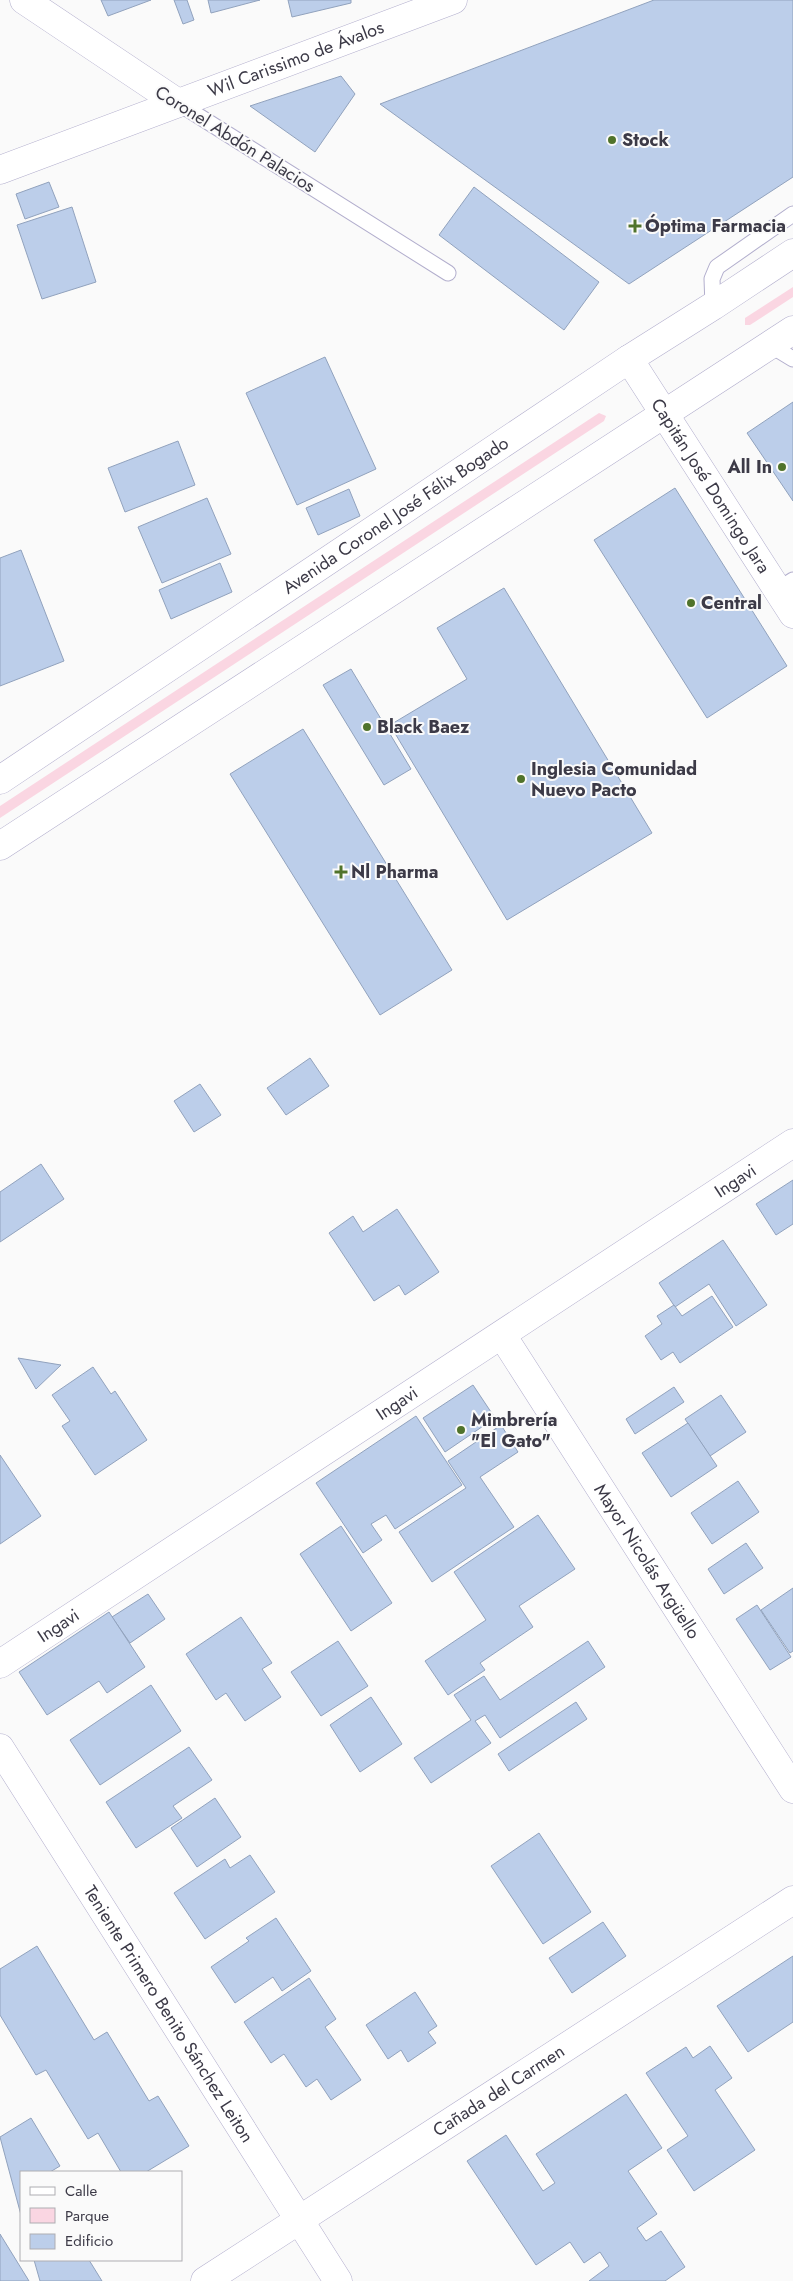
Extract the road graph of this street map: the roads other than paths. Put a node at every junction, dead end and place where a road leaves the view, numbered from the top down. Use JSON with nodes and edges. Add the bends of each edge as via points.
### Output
{"nodes":[{"id":1,"x":24,"y":0,"type":"edge"},
{"id":2,"x":453,"y":0,"type":"edge"},
{"id":3,"x":178,"y":103,"type":"junction"},
{"id":4,"x":0,"y":170,"type":"edge"},
{"id":5,"x":793,"y":214,"type":"edge"},
{"id":6,"x":793,"y":253,"type":"edge"},
{"id":7,"x":448,"y":273,"type":"dead end"},
{"id":8,"x":713,"y":306,"type":"junction"},
{"id":9,"x":793,"y":330,"type":"edge"},
{"id":10,"x":770,"y":345,"type":"junction"},
{"id":11,"x":629,"y":359,"type":"junction"},
{"id":12,"x":793,"y":359,"type":"edge"},
{"id":13,"x":666,"y":414,"type":"junction"},
{"id":14,"x":785,"y":585,"type":"edge"},
{"id":15,"x":793,"y":614,"type":"edge"},
{"id":16,"x":0,"y":780,"type":"edge"},
{"id":17,"x":0,"y":846,"type":"edge"},
{"id":18,"x":793,"y":1143,"type":"edge"},
{"id":19,"x":502,"y":1335,"type":"junction"},
{"id":20,"x":0,"y":1664,"type":"edge"},
{"id":21,"x":0,"y":1748,"type":"edge"},
{"id":22,"x":793,"y":1789,"type":"edge"},
{"id":23,"x":793,"y":1900,"type":"edge"},
{"id":24,"x":299,"y":2220,"type":"junction"},
{"id":25,"x":206,"y":2281,"type":"edge"},
{"id":26,"x":338,"y":2281,"type":"edge"}],
"edges":[{"from":1,"to":3,"type":"street","name":"Coronel Abdón Palacios"},
{"from":2,"to":3,"type":"street","name":"Wil Carissimo de Ávalos"},
{"from":3,"to":4,"type":"street","name":"Wil Carissimo de Ávalos"},
{"from":3,"to":7,"type":"lane","name":"Coronel Abdón Palacios"},
{"from":5,"to":8,"type":"lane","via":[[717,267],[712,279]]},
{"from":6,"to":8,"type":"street","name":"Avenida Coronel José Félix Bogado"},
{"from":8,"to":11,"type":"street","name":"Avenida Coronel José Félix Bogado"},
{"from":9,"to":10,"type":"street"},
{"from":10,"to":12,"type":"lane"},
{"from":10,"to":13,"type":"street"},
{"from":11,"to":13,"type":"street","name":"Capitán José Domingo Jara"},
{"from":11,"to":16,"type":"street","name":"Avenida Coronel José Félix Bogado"},
{"from":13,"to":14,"type":"street","name":"Capitán José Domingo Jara"},
{"from":13,"to":17,"type":"street"},
{"from":14,"to":15,"type":"street","name":"Capitán José Domingo Jara"},
{"from":18,"to":19,"type":"street","name":"Ingavi"},
{"from":19,"to":20,"type":"street","name":"Ingavi"},
{"from":19,"to":22,"type":"street","name":"Mayor Nicolás Argüello"},
{"from":21,"to":24,"type":"street","name":"Teniente Primero Benito Sánchez Leiton"},
{"from":23,"to":24,"type":"street","name":"Cañada del Carmen"},
{"from":24,"to":25,"type":"street","name":"Cañada del Carmen"},
{"from":24,"to":26,"type":"street","name":"Teniente Primero Benito Sánchez Leiton"}]}
